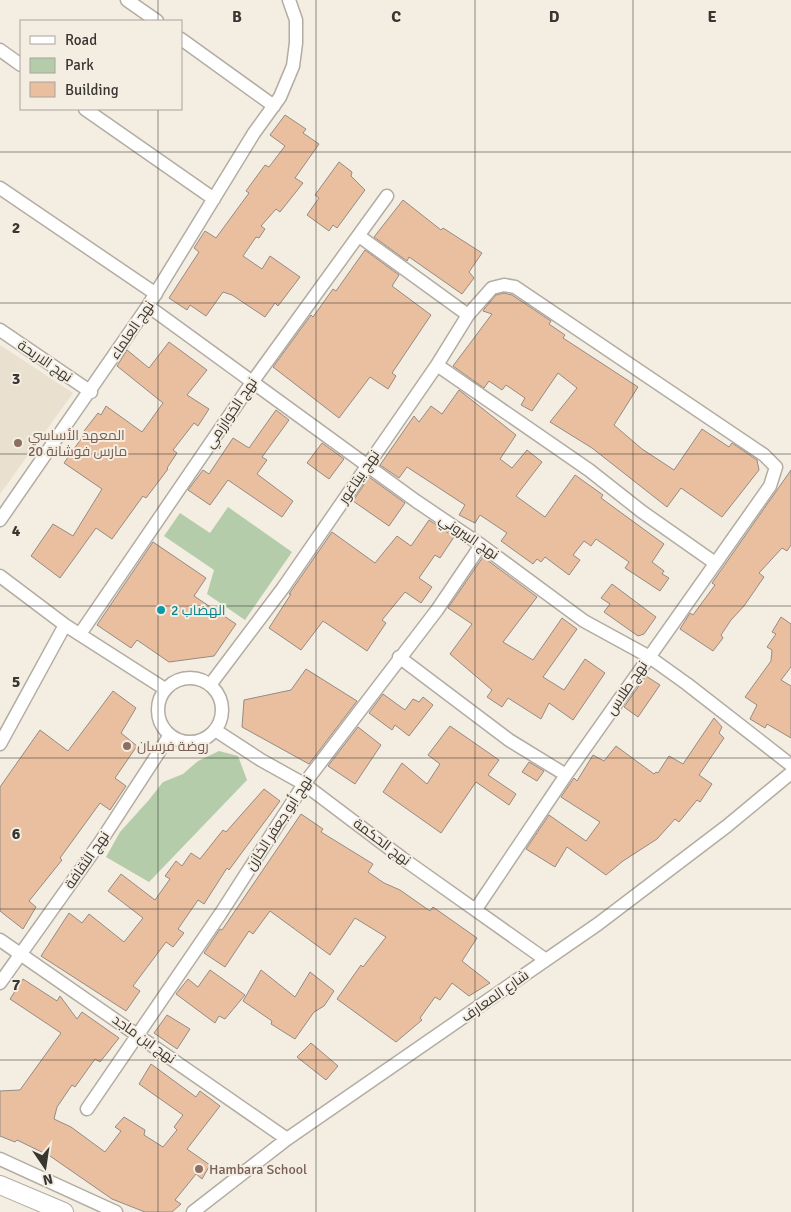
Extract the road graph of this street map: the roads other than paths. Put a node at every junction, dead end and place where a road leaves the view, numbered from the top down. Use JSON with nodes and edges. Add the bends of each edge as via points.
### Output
{"nodes":[{"id":1,"x":126,"y":0,"type":"edge"},
{"id":2,"x":288,"y":0,"type":"edge"},
{"id":3,"x":155,"y":20,"type":"edge"},
{"id":4,"x":182,"y":40,"type":"edge"},
{"id":5,"x":0,"y":50,"type":"edge"},
{"id":6,"x":20,"y":64,"type":"edge"},
{"id":7,"x":274,"y":106,"type":"junction"},
{"id":8,"x":86,"y":110,"type":"edge"},
{"id":9,"x":0,"y":188,"type":"edge"},
{"id":10,"x":387,"y":196,"type":"dead end"},
{"id":11,"x":214,"y":199,"type":"junction"},
{"id":12,"x":359,"y":236,"type":"junction"},
{"id":13,"x":156,"y":294,"type":"junction"},
{"id":14,"x":148,"y":306,"type":"junction"},
{"id":15,"x":468,"y":315,"type":"junction"},
{"id":16,"x":0,"y":330,"type":"edge"},
{"id":17,"x":437,"y":365,"type":"junction"},
{"id":18,"x":253,"y":380,"type":"junction"},
{"id":19,"x":91,"y":392,"type":"junction"},
{"id":20,"x":368,"y":464,"type":"junction"},
{"id":21,"x":776,"y":467,"type":"joint"},
{"id":22,"x":0,"y":520,"type":"edge"},
{"id":23,"x":481,"y":545,"type":"junction"},
{"id":24,"x":715,"y":563,"type":"junction"},
{"id":25,"x":0,"y":576,"type":"edge"},
{"id":26,"x":65,"y":625,"type":"junction"},
{"id":27,"x":80,"y":634,"type":"junction"},
{"id":28,"x":648,"y":656,"type":"junction"},
{"id":29,"x":399,"y":657,"type":"junction"},
{"id":30,"x":210,"y":684,"type":"junction"},
{"id":31,"x":165,"y":689,"type":"junction"},
{"id":32,"x":215,"y":730,"type":"junction"},
{"id":33,"x":170,"y":734,"type":"junction"},
{"id":34,"x":0,"y":744,"type":"edge"},
{"id":35,"x":791,"y":765,"type":"edge"},
{"id":36,"x":791,"y":773,"type":"edge"},
{"id":37,"x":566,"y":775,"type":"junction"},
{"id":38,"x":304,"y":784,"type":"junction"},
{"id":39,"x":476,"y":909,"type":"junction"},
{"id":40,"x":0,"y":940,"type":"edge"},
{"id":41,"x":19,"y":955,"type":"junction"},
{"id":42,"x":546,"y":960,"type":"junction"},
{"id":43,"x":0,"y":983,"type":"edge"},
{"id":44,"x":137,"y":1035,"type":"junction"},
{"id":45,"x":88,"y":1109,"type":"dead end"},
{"id":46,"x":287,"y":1139,"type":"junction"},
{"id":47,"x":0,"y":1159,"type":"edge"},
{"id":48,"x":0,"y":1185,"type":"edge"},
{"id":49,"x":64,"y":1212,"type":"edge"},
{"id":50,"x":116,"y":1212,"type":"edge"},
{"id":51,"x":194,"y":1212,"type":"edge"}],
"edges":[{"from":1,"to":3,"type":"street"},
{"from":2,"to":7,"type":"street","name":"نهج العلماء","via":[[296,20],[295,51],[293,66]]},
{"from":4,"to":7,"type":"street"},
{"from":5,"to":6,"type":"street"},
{"from":7,"to":11,"type":"street","name":"نهج العلماء"},
{"from":8,"to":11,"type":"street"},
{"from":9,"to":13,"type":"street"},
{"from":10,"to":12,"type":"street","name":"نهج الخوارزمي"},
{"from":11,"to":13,"type":"street","name":"نهج العلماء"},
{"from":12,"to":15,"type":"street"},
{"from":12,"to":18,"type":"street","name":"نهج الخوارزمي"},
{"from":13,"to":14,"type":"street","name":"نهج العلماء"},
{"from":14,"to":18,"type":"street","name":"نهج البيروني"},
{"from":14,"to":19,"type":"street","name":"نهج العلماء"},
{"from":15,"to":17,"type":"street","name":"نهج بيتاغور"},
{"from":15,"to":21,"type":"street","name":"نهج بيتاغور","via":[[492,288],[515,287],[735,435]]},
{"from":16,"to":19,"type":"street","name":"نهج الاريحة"},
{"from":17,"to":20,"type":"street","name":"نهج بيتاغور"},
{"from":17,"to":24,"type":"street","via":[[589,470]]},
{"from":18,"to":20,"type":"street","name":"نهج البيروني"},
{"from":18,"to":27,"type":"street","name":"نهج الخوارزمي"},
{"from":19,"to":22,"type":"street","name":"نهج العلماء"},
{"from":20,"to":23,"type":"street","name":"نهج البيروني"},
{"from":20,"to":30,"type":"street","name":"نهج بيتاغور","via":[[284,588]]},
{"from":21,"to":24,"type":"street","name":"نهج طلاس","via":[[770,486]]},
{"from":23,"to":28,"type":"street","name":"نهج البيروني","via":[[584,621]]},
{"from":23,"to":29,"type":"street","name":"نهج أبو جعفر الخازن","via":[[438,610]]},
{"from":24,"to":28,"type":"street","name":"نهج طلاس"},
{"from":25,"to":26,"type":"street"},
{"from":26,"to":27,"type":"street"},
{"from":26,"to":34,"type":"street"},
{"from":27,"to":31,"type":"street"},
{"from":28,"to":35,"type":"street","name":"نهج البيروني"},
{"from":28,"to":37,"type":"street","name":"نهج طلاس"},
{"from":29,"to":37,"type":"street","via":[[509,740]]},
{"from":29,"to":38,"type":"street","name":"نهج أبو جعفر الخازن"},
{"from":30,"to":31,"type":"street","via":[[186,678],[174,681]]},
{"from":30,"to":32,"type":"street","via":[[222,706]]},
{"from":31,"to":33,"type":"street","via":[[159,700],[158,713]]},
{"from":32,"to":33,"type":"street","via":[[205,738],[193,741],[180,740]]},
{"from":32,"to":38,"type":"street","name":"نهج الحكمة"},
{"from":33,"to":41,"type":"street","name":"نهج الثقافة","via":[[101,841]]},
{"from":36,"to":42,"type":"street","name":"شارع المعارف","via":[[727,826]]},
{"from":37,"to":39,"type":"street","name":"نهج طلاس"},
{"from":38,"to":39,"type":"street","name":"نهج الحكمة"},
{"from":38,"to":44,"type":"street","name":"نهج أبو جعفر الخازن"},
{"from":39,"to":42,"type":"street","name":"نهج الحكمة"},
{"from":40,"to":41,"type":"street","name":"نهج ابن ماجد"},
{"from":41,"to":43,"type":"street","name":"نهج الثقافة"},
{"from":41,"to":44,"type":"street","name":"نهج ابن ماجد"},
{"from":42,"to":46,"type":"street","name":"شارع المعارف"},
{"from":44,"to":45,"type":"street","name":"نهج أبو جعفر الخازن"},
{"from":44,"to":46,"type":"street","name":"نهج ابن ماجد"},
{"from":46,"to":51,"type":"street","name":"شارع المعارف"},
{"from":47,"to":50,"type":"street"},
{"from":48,"to":49,"type":"street"}]}
